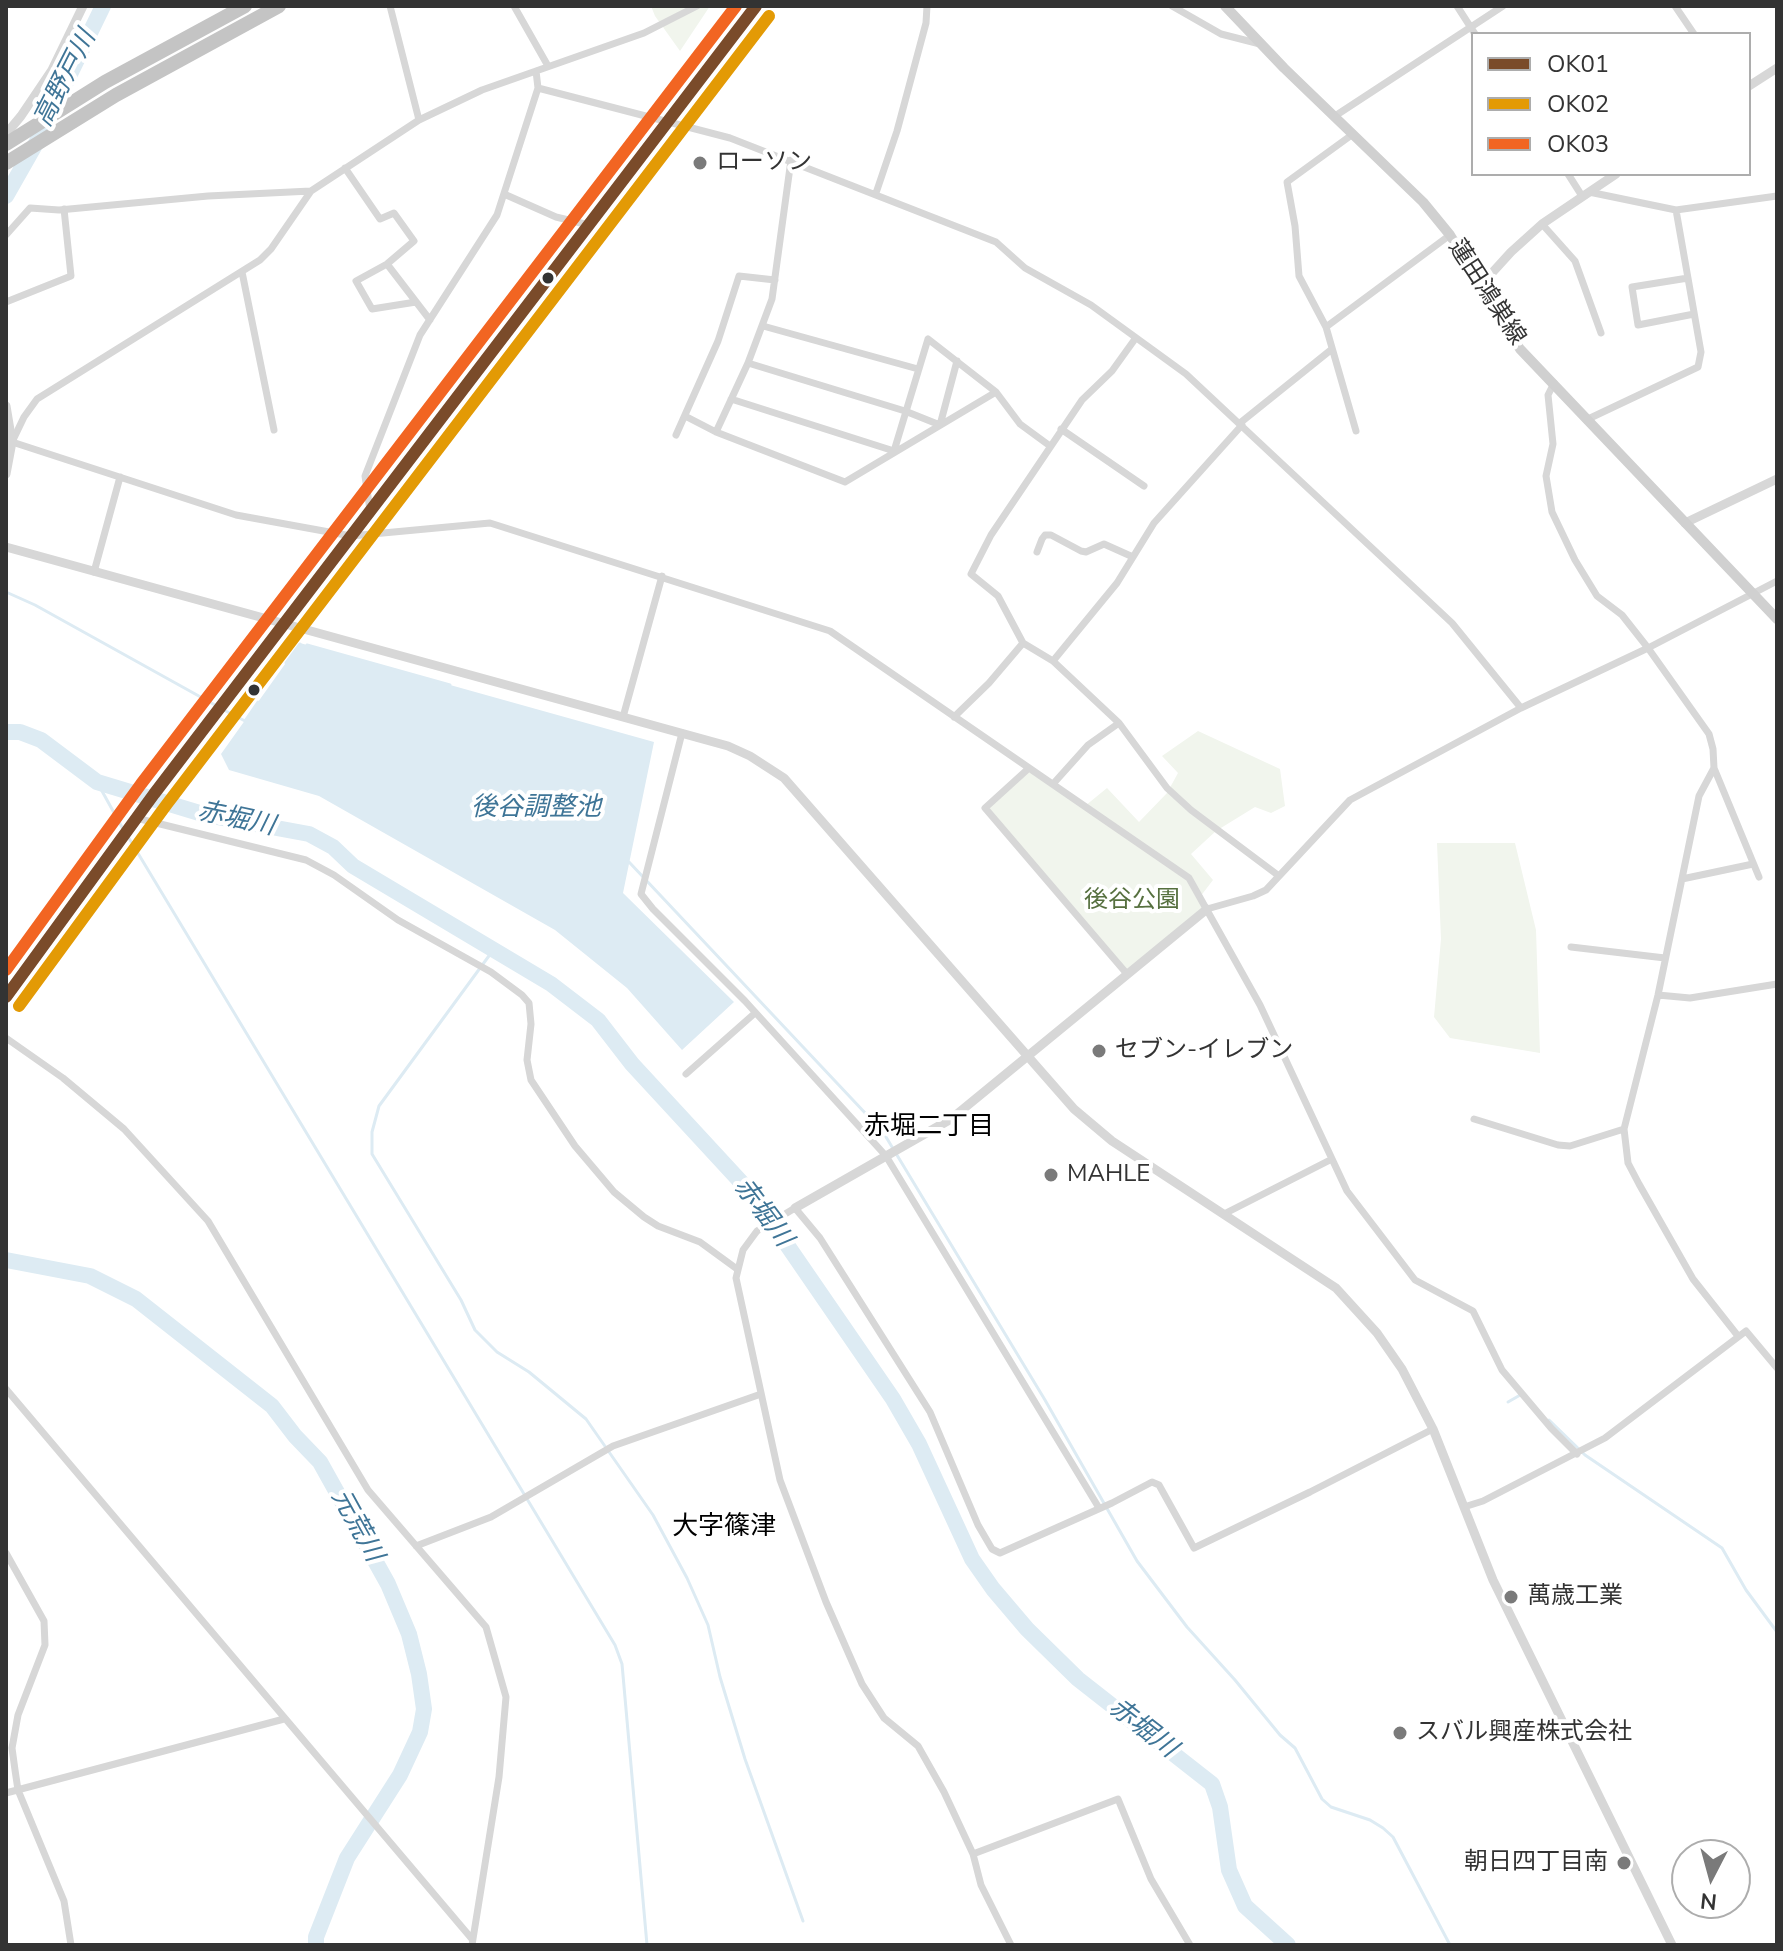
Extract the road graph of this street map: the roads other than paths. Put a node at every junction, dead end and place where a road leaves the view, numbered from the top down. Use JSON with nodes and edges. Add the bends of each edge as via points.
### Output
{"nodes":[{"id":1,"x":83,"y":6,"type":"edge"},
{"id":2,"x":245,"y":6,"type":"edge"},
{"id":3,"x":279,"y":6,"type":"edge"},
{"id":4,"x":390,"y":6,"type":"edge"},
{"id":5,"x":514,"y":6,"type":"edge"},
{"id":6,"x":697,"y":6,"type":"edge"},
{"id":7,"x":756,"y":6,"type":"edge"},
{"id":8,"x":927,"y":6,"type":"edge"},
{"id":9,"x":1172,"y":6,"type":"edge"},
{"id":10,"x":1225,"y":6,"type":"edge"},
{"id":11,"x":1457,"y":6,"type":"edge"},
{"id":12,"x":1503,"y":6,"type":"edge"},
{"id":13,"x":1675,"y":6,"type":"edge"},
{"id":14,"x":1473,"y":30,"type":"edge"},
{"id":15,"x":1693,"y":32,"type":"edge"},
{"id":16,"x":1260,"y":44,"type":"junction"},
{"id":17,"x":548,"y":66,"type":"junction"},
{"id":18,"x":1777,"y":68,"type":"edge"},
{"id":19,"x":536,"y":71,"type":"junction"},
{"id":20,"x":1751,"y":85,"type":"edge"},
{"id":21,"x":538,"y":88,"type":"junction"},
{"id":22,"x":1335,"y":116,"type":"junction"},
{"id":23,"x":419,"y":120,"type":"junction"},
{"id":24,"x":666,"y":123,"type":"junction"},
{"id":25,"x":6,"y":134,"type":"edge"},
{"id":26,"x":1353,"y":134,"type":"junction"},
{"id":27,"x":6,"y":144,"type":"edge"},
{"id":28,"x":791,"y":160,"type":"junction"},
{"id":29,"x":6,"y":163,"type":"edge"},
{"id":30,"x":345,"y":168,"type":"junction"},
{"id":31,"x":1570,"y":176,"type":"edge"},
{"id":32,"x":1613,"y":176,"type":"edge"},
{"id":33,"x":311,"y":191,"type":"junction"},
{"id":34,"x":876,"y":193,"type":"junction"},
{"id":35,"x":504,"y":194,"type":"junction"},
{"id":36,"x":1586,"y":194,"type":"junction"},
{"id":37,"x":1777,"y":196,"type":"edge"},
{"id":38,"x":64,"y":209,"type":"junction"},
{"id":39,"x":1676,"y":210,"type":"junction"},
{"id":40,"x":1542,"y":224,"type":"junction"},
{"id":41,"x":589,"y":225,"type":"junction"},
{"id":42,"x":6,"y":235,"type":"edge"},
{"id":43,"x":1450,"y":235,"type":"junction"},
{"id":44,"x":387,"y":264,"type":"junction"},
{"id":45,"x":242,"y":272,"type":"junction"},
{"id":46,"x":1688,"y":278,"type":"junction"},
{"id":47,"x":775,"y":280,"type":"junction"},
{"id":48,"x":1481,"y":285,"type":"junction"},
{"id":49,"x":6,"y":302,"type":"edge"},
{"id":50,"x":416,"y":302,"type":"junction"},
{"id":51,"x":1694,"y":314,"type":"junction"},
{"id":52,"x":430,"y":320,"type":"junction"},
{"id":53,"x":763,"y":326,"type":"junction"},
{"id":54,"x":1326,"y":327,"type":"junction"},
{"id":55,"x":1601,"y":333,"type":"dead end"},
{"id":56,"x":1135,"y":339,"type":"junction"},
{"id":57,"x":1332,"y":349,"type":"junction"},
{"id":58,"x":957,"y":361,"type":"junction"},
{"id":59,"x":748,"y":363,"type":"junction"},
{"id":60,"x":918,"y":369,"type":"junction"},
{"id":61,"x":1554,"y":383,"type":"junction"},
{"id":62,"x":996,"y":392,"type":"junction"},
{"id":63,"x":731,"y":399,"type":"junction"},
{"id":64,"x":6,"y":406,"type":"edge"},
{"id":65,"x":905,"y":411,"type":"junction"},
{"id":66,"x":685,"y":416,"type":"junction"},
{"id":67,"x":1586,"y":420,"type":"junction"},
{"id":68,"x":1241,"y":424,"type":"junction"},
{"id":69,"x":940,"y":425,"type":"junction"},
{"id":70,"x":1061,"y":429,"type":"junction"},
{"id":71,"x":274,"y":430,"type":"dead end"},
{"id":72,"x":1356,"y":431,"type":"dead end"},
{"id":73,"x":716,"y":432,"type":"junction"},
{"id":74,"x":676,"y":435,"type":"dead end"},
{"id":75,"x":9,"y":441,"type":"edge"},
{"id":76,"x":1050,"y":446,"type":"junction"},
{"id":77,"x":894,"y":451,"type":"junction"},
{"id":78,"x":6,"y":474,"type":"edge"},
{"id":79,"x":120,"y":477,"type":"junction"},
{"id":80,"x":1777,"y":479,"type":"edge"},
{"id":81,"x":1144,"y":486,"type":"dead end"},
{"id":82,"x":371,"y":512,"type":"junction"},
{"id":83,"x":1685,"y":523,"type":"junction"},
{"id":84,"x":351,"y":536,"type":"junction"},
{"id":85,"x":6,"y":547,"type":"edge"},
{"id":86,"x":1037,"y":552,"type":"dead end"},
{"id":87,"x":1133,"y":557,"type":"junction"},
{"id":88,"x":94,"y":572,"type":"junction"},
{"id":89,"x":662,"y":576,"type":"junction"},
{"id":90,"x":1777,"y":581,"type":"edge"},
{"id":91,"x":1753,"y":594,"type":"junction"},
{"id":92,"x":1777,"y":619,"type":"edge"},
{"id":93,"x":285,"y":624,"type":"junction"},
{"id":94,"x":1023,"y":643,"type":"junction"},
{"id":95,"x":1648,"y":648,"type":"junction"},
{"id":96,"x":1053,"y":661,"type":"junction"},
{"id":97,"x":1521,"y":708,"type":"junction"},
{"id":98,"x":623,"y":717,"type":"junction"},
{"id":99,"x":954,"y":717,"type":"junction"},
{"id":100,"x":1119,"y":723,"type":"junction"},
{"id":101,"x":682,"y":733,"type":"junction"},
{"id":102,"x":1029,"y":768,"type":"junction"},
{"id":103,"x":1714,"y":768,"type":"junction"},
{"id":104,"x":1053,"y":784,"type":"junction"},
{"id":105,"x":138,"y":815,"type":"junction"},
{"id":106,"x":1753,"y":864,"type":"junction"},
{"id":107,"x":1279,"y":876,"type":"junction"},
{"id":108,"x":1759,"y":877,"type":"dead end"},
{"id":109,"x":1682,"y":879,"type":"junction"},
{"id":110,"x":1207,"y":909,"type":"junction"},
{"id":111,"x":1571,"y":947,"type":"dead end"},
{"id":112,"x":1665,"y":958,"type":"junction"},
{"id":113,"x":1127,"y":974,"type":"junction"},
{"id":114,"x":1777,"y":984,"type":"edge"},
{"id":115,"x":1658,"y":995,"type":"junction"},
{"id":116,"x":6,"y":997,"type":"edge"},
{"id":117,"x":755,"y":1013,"type":"junction"},
{"id":118,"x":6,"y":1038,"type":"edge"},
{"id":119,"x":1026,"y":1056,"type":"junction"},
{"id":120,"x":686,"y":1074,"type":"dead end"},
{"id":121,"x":1474,"y":1119,"type":"dead end"},
{"id":122,"x":1624,"y":1129,"type":"junction"},
{"id":123,"x":886,"y":1156,"type":"junction"},
{"id":124,"x":1332,"y":1159,"type":"junction"},
{"id":125,"x":795,"y":1208,"type":"junction"},
{"id":126,"x":1224,"y":1214,"type":"junction"},
{"id":127,"x":737,"y":1269,"type":"junction"},
{"id":128,"x":1738,"y":1336,"type":"junction"},
{"id":129,"x":1777,"y":1368,"type":"edge"},
{"id":130,"x":6,"y":1389,"type":"edge"},
{"id":131,"x":761,"y":1394,"type":"junction"},
{"id":132,"x":1433,"y":1429,"type":"junction"},
{"id":133,"x":1577,"y":1454,"type":"junction"},
{"id":134,"x":1464,"y":1507,"type":"junction"},
{"id":135,"x":1099,"y":1508,"type":"junction"},
{"id":136,"x":416,"y":1546,"type":"junction"},
{"id":137,"x":6,"y":1553,"type":"edge"},
{"id":138,"x":284,"y":1719,"type":"junction"},
{"id":139,"x":18,"y":1790,"type":"junction"},
{"id":140,"x":6,"y":1793,"type":"edge"},
{"id":141,"x":973,"y":1854,"type":"junction"},
{"id":142,"x":474,"y":1943,"type":"edge"},
{"id":143,"x":71,"y":1945,"type":"edge"},
{"id":144,"x":1011,"y":1945,"type":"edge"},
{"id":145,"x":1190,"y":1945,"type":"edge"},
{"id":146,"x":1672,"y":1945,"type":"edge"}],
"edges":[{"from":1,"to":25,"type":"street","via":[[52,70]]},
{"from":2,"to":27,"type":"highway","via":[[105,82]]},
{"from":3,"to":29,"type":"highway","via":[[116,95]]},
{"from":4,"to":23,"type":"street"},
{"from":5,"to":17,"type":"street"},
{"from":6,"to":17,"type":"street","via":[[644,33]]},
{"from":7,"to":24,"type":"main road"},
{"from":8,"to":34,"type":"street","via":[[906,100]]},
{"from":9,"to":16,"type":"street","via":[[1221,34]]},
{"from":10,"to":16,"type":"main road","name":"蓮田鴻巣線"},
{"from":11,"to":14,"type":"street"},
{"from":12,"to":14,"type":"street"},
{"from":13,"to":15,"type":"street"},
{"from":14,"to":22,"type":"street"},
{"from":16,"to":22,"type":"main road","name":"蓮田鴻巣線"},
{"from":17,"to":19,"type":"street"},
{"from":18,"to":20,"type":"street"},
{"from":19,"to":21,"type":"street"},
{"from":19,"to":23,"type":"street"},
{"from":21,"to":24,"type":"street"},
{"from":21,"to":35,"type":"street"},
{"from":22,"to":26,"type":"main road","name":"蓮田鴻巣線"},
{"from":23,"to":30,"type":"street"},
{"from":24,"to":28,"type":"street"},
{"from":24,"to":41,"type":"main road"},
{"from":26,"to":43,"type":"main road","name":"蓮田鴻巣線"},
{"from":26,"to":54,"type":"street","via":[[1287,182],[1299,276]]},
{"from":28,"to":34,"type":"street"},
{"from":28,"to":47,"type":"street"},
{"from":30,"to":33,"type":"street"},
{"from":30,"to":44,"type":"street","via":[[380,219],[394,213],[414,241]]},
{"from":31,"to":36,"type":"street"},
{"from":32,"to":36,"type":"street"},
{"from":33,"to":38,"type":"street"},
{"from":33,"to":45,"type":"street","via":[[271,249]]},
{"from":34,"to":56,"type":"street","via":[[996,242],[1025,268],[1091,305]]},
{"from":35,"to":41,"type":"street"},
{"from":35,"to":52,"type":"street","via":[[486,235]]},
{"from":36,"to":39,"type":"street"},
{"from":36,"to":40,"type":"street"},
{"from":37,"to":39,"type":"street"},
{"from":38,"to":42,"type":"street","via":[[30,208]]},
{"from":38,"to":49,"type":"street","via":[[71,276]]},
{"from":39,"to":46,"type":"street"},
{"from":40,"to":48,"type":"street"},
{"from":40,"to":55,"type":"street","via":[[1575,261]]},
{"from":41,"to":82,"type":"main road"},
{"from":43,"to":48,"type":"main road","name":"蓮田鴻巣線"},
{"from":43,"to":54,"type":"street"},
{"from":44,"to":50,"type":"street"},
{"from":44,"to":50,"type":"street","via":[[356,281],[372,309]]},
{"from":45,"to":71,"type":"street"},
{"from":45,"to":75,"type":"street","via":[[37,399]]},
{"from":46,"to":51,"type":"street"},
{"from":46,"to":51,"type":"street","via":[[1632,287],[1638,325]]},
{"from":47,"to":53,"type":"street"},
{"from":47,"to":66,"type":"street","via":[[739,276]]},
{"from":48,"to":61,"type":"main road","name":"蓮田鴻巣線","via":[[1520,349]]},
{"from":50,"to":52,"type":"street"},
{"from":51,"to":67,"type":"street","via":[[1701,352],[1698,367]]},
{"from":52,"to":82,"type":"street","via":[[365,476]]},
{"from":53,"to":59,"type":"street"},
{"from":53,"to":60,"type":"street"},
{"from":54,"to":57,"type":"street"},
{"from":56,"to":68,"type":"street","via":[[1186,374]]},
{"from":56,"to":70,"type":"street"},
{"from":57,"to":68,"type":"street"},
{"from":57,"to":72,"type":"street"},
{"from":58,"to":60,"type":"street","via":[[928,339]]},
{"from":58,"to":62,"type":"street"},
{"from":58,"to":69,"type":"street"},
{"from":59,"to":63,"type":"street"},
{"from":59,"to":65,"type":"street"},
{"from":60,"to":65,"type":"street"},
{"from":61,"to":67,"type":"main road","name":"蓮田鴻巣線"},
{"from":61,"to":95,"type":"street","via":[[1548,395],[1553,444],[1546,476],[1552,512],[1597,596],[1622,615]]},
{"from":62,"to":69,"type":"street"},
{"from":62,"to":76,"type":"street","via":[[1020,424]]},
{"from":63,"to":73,"type":"street"},
{"from":63,"to":77,"type":"street"},
{"from":64,"to":75,"type":"street"},
{"from":65,"to":69,"type":"street"},
{"from":65,"to":77,"type":"street"},
{"from":66,"to":73,"type":"street"},
{"from":66,"to":74,"type":"street"},
{"from":67,"to":83,"type":"main road","name":"蓮田鴻巣線"},
{"from":68,"to":87,"type":"street","via":[[1154,523]]},
{"from":68,"to":97,"type":"street","via":[[1452,623]]},
{"from":69,"to":77,"type":"street"},
{"from":70,"to":76,"type":"street"},
{"from":70,"to":81,"type":"street"},
{"from":73,"to":77,"type":"street","via":[[845,482]]},
{"from":75,"to":78,"type":"street"},
{"from":75,"to":79,"type":"street"},
{"from":76,"to":94,"type":"street","via":[[971,574],[998,596]]},
{"from":79,"to":84,"type":"street","via":[[236,515]]},
{"from":79,"to":88,"type":"street"},
{"from":80,"to":83,"type":"street"},
{"from":82,"to":84,"type":"main road"},
{"from":83,"to":91,"type":"main road","name":"蓮田鴻巣線"},
{"from":84,"to":89,"type":"street","via":[[490,523]]},
{"from":84,"to":93,"type":"main road"},
{"from":85,"to":88,"type":"street"},
{"from":86,"to":87,"type":"street","via":[[1045,535],[1051,535],[1081,551],[1104,544]]},
{"from":87,"to":96,"type":"street"},
{"from":88,"to":93,"type":"street"},
{"from":89,"to":98,"type":"street"},
{"from":89,"to":99,"type":"street","via":[[830,631]]},
{"from":90,"to":91,"type":"street"},
{"from":91,"to":92,"type":"main road","name":"蓮田鴻巣線"},
{"from":91,"to":95,"type":"street"},
{"from":93,"to":98,"type":"street"},
{"from":93,"to":105,"type":"main road"},
{"from":94,"to":96,"type":"street"},
{"from":94,"to":99,"type":"street"},
{"from":95,"to":97,"type":"street"},
{"from":95,"to":103,"type":"street","via":[[1709,734]]},
{"from":96,"to":100,"type":"street"},
{"from":97,"to":107,"type":"street","via":[[1350,800]]},
{"from":98,"to":101,"type":"street"},
{"from":99,"to":102,"type":"street"},
{"from":100,"to":104,"type":"street","via":[[1088,745]]},
{"from":100,"to":107,"type":"street","via":[[1167,788]]},
{"from":101,"to":117,"type":"street","via":[[641,894]]},
{"from":101,"to":119,"type":"street","via":[[728,746],[784,778]]},
{"from":102,"to":104,"type":"street"},
{"from":102,"to":113,"type":"street","via":[[985,808]]},
{"from":103,"to":106,"type":"street"},
{"from":103,"to":109,"type":"street","via":[[1699,796]]},
{"from":104,"to":110,"type":"street","via":[[1189,878]]},
{"from":105,"to":116,"type":"main road"},
{"from":105,"to":127,"type":"street","via":[[306,860],[522,995],[529,1003],[531,1080],[575,1146],[614,1192],[644,1217],[700,1242]]},
{"from":106,"to":108,"type":"street"},
{"from":106,"to":109,"type":"street"},
{"from":107,"to":110,"type":"street","via":[[1253,896]]},
{"from":109,"to":112,"type":"street"},
{"from":110,"to":113,"type":"street"},
{"from":110,"to":124,"type":"street","via":[[1260,1005]]},
{"from":111,"to":112,"type":"street"},
{"from":112,"to":115,"type":"street"},
{"from":113,"to":119,"type":"street"},
{"from":114,"to":115,"type":"street","via":[[1690,998]]},
{"from":115,"to":122,"type":"street"},
{"from":117,"to":120,"type":"street"},
{"from":117,"to":123,"type":"street"},
{"from":118,"to":136,"type":"street","via":[[124,1129],[208,1221],[368,1490]]},
{"from":119,"to":123,"type":"street","via":[[951,1119]]},
{"from":119,"to":126,"type":"street","via":[[1089,1123]]},
{"from":121,"to":122,"type":"street","via":[[1570,1146]]},
{"from":122,"to":128,"type":"street","via":[[1628,1163],[1639,1184],[1693,1279]]},
{"from":123,"to":125,"type":"street"},
{"from":123,"to":135,"type":"street"},
{"from":124,"to":126,"type":"street"},
{"from":124,"to":133,"type":"street","via":[[1347,1191],[1415,1280],[1473,1311],[1502,1370]]},
{"from":125,"to":127,"type":"street","via":[[757,1231]]},
{"from":125,"to":135,"type":"street","via":[[820,1238],[930,1412],[992,1549],[1000,1553]]},
{"from":126,"to":132,"type":"street","via":[[1336,1288],[1402,1369]]},
{"from":127,"to":131,"type":"street"},
{"from":128,"to":129,"type":"street","via":[[1746,1331]]},
{"from":128,"to":133,"type":"street"},
{"from":130,"to":138,"type":"street"},
{"from":131,"to":136,"type":"street","via":[[613,1446],[491,1517]]},
{"from":131,"to":141,"type":"street","via":[[780,1480],[862,1684],[884,1718],[918,1746]]},
{"from":132,"to":134,"type":"street"},
{"from":132,"to":135,"type":"street","via":[[1194,1548],[1159,1485],[1152,1482]]},
{"from":133,"to":134,"type":"street"},
{"from":134,"to":146,"type":"street","via":[[1493,1580]]},
{"from":136,"to":142,"type":"street","via":[[486,1627],[506,1697]]},
{"from":137,"to":139,"type":"street","via":[[44,1621],[45,1645],[18,1715],[12,1748]]},
{"from":138,"to":139,"type":"street"},
{"from":138,"to":142,"type":"street"},
{"from":139,"to":140,"type":"street"},
{"from":139,"to":143,"type":"street","via":[[64,1901]]},
{"from":141,"to":144,"type":"street","via":[[981,1885]]},
{"from":141,"to":145,"type":"street","via":[[1118,1799],[1151,1879]]}]}
